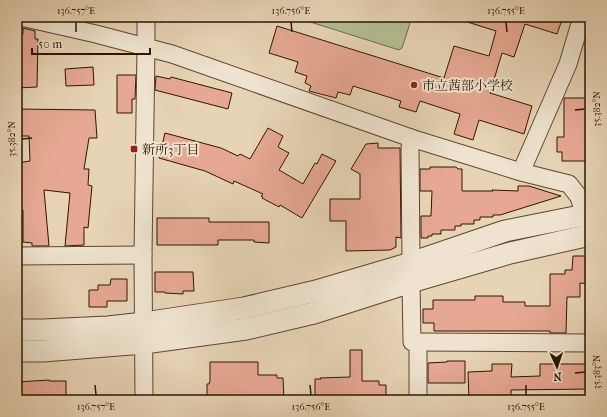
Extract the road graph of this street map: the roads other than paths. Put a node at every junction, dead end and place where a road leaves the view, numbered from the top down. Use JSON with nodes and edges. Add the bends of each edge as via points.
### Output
{"nodes":[{"id":1,"x":21,"y":17,"type":"edge"},
{"id":2,"x":146,"y":17,"type":"edge"},
{"id":3,"x":582,"y":17,"type":"edge"},
{"id":4,"x":146,"y":47,"type":"junction"},
{"id":5,"x":411,"y":138,"type":"junction"},
{"id":6,"x":521,"y":172,"type":"junction"},
{"id":7,"x":588,"y":222,"type":"edge"},
{"id":8,"x":143,"y":255,"type":"junction"},
{"id":9,"x":17,"y":256,"type":"edge"},
{"id":10,"x":411,"y":272,"type":"junction"},
{"id":11,"x":17,"y":330,"type":"edge"},
{"id":12,"x":144,"y":333,"type":"junction"},
{"id":13,"x":418,"y":342,"type":"junction"},
{"id":14,"x":590,"y":342,"type":"edge"},
{"id":15,"x":17,"y":351,"type":"edge"},
{"id":16,"x":144,"y":400,"type":"edge"},
{"id":17,"x":418,"y":400,"type":"edge"}],
"edges":[{"from":1,"to":4,"type":"street"},
{"from":2,"to":4,"type":"street"},
{"from":3,"to":6,"type":"street","via":[[568,64]]},
{"from":4,"to":5,"type":"street"},
{"from":4,"to":8,"type":"street"},
{"from":5,"to":6,"type":"street"},
{"from":5,"to":10,"type":"street"},
{"from":6,"to":7,"type":"street","via":[[570,184],[579,197]]},
{"from":7,"to":10,"type":"street","via":[[510,253]]},
{"from":8,"to":9,"type":"street"},
{"from":8,"to":12,"type":"street"},
{"from":10,"to":12,"type":"street","via":[[314,313],[246,329]]},
{"from":10,"to":13,"type":"street","via":[[412,342]]},
{"from":11,"to":12,"type":"street","via":[[108,327]]},
{"from":12,"to":15,"type":"street","via":[[43,351]]},
{"from":12,"to":16,"type":"street"},
{"from":13,"to":14,"type":"street"},
{"from":13,"to":17,"type":"street"}]}
